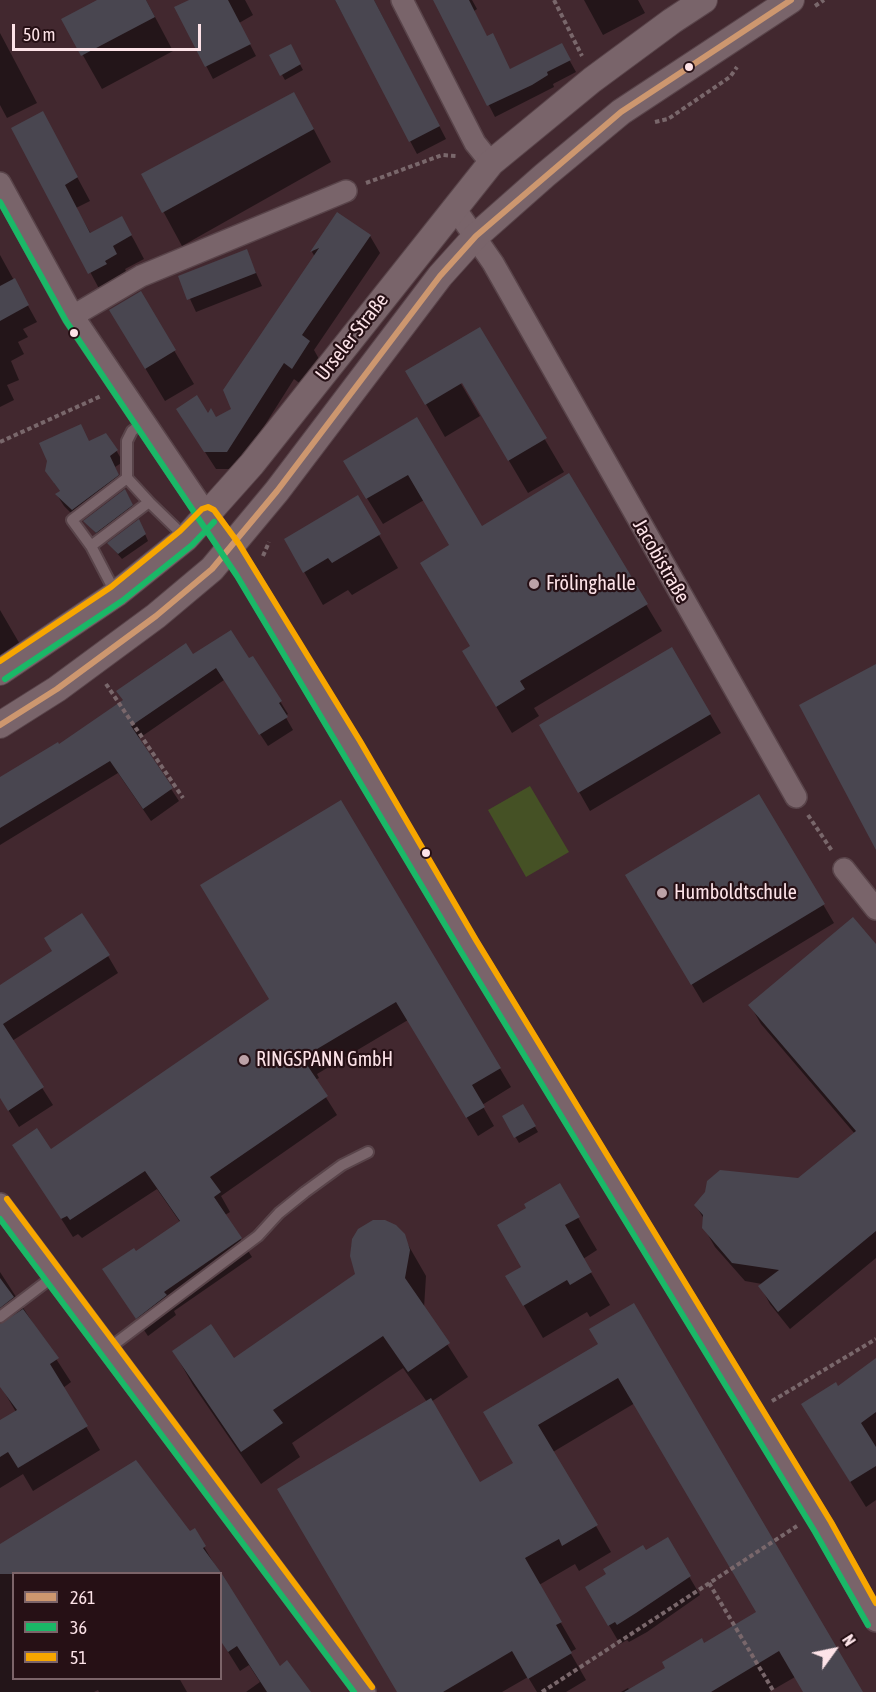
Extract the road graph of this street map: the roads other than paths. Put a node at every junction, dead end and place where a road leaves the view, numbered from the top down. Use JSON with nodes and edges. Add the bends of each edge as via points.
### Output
{"nodes":[{"id":1,"x":402,"y":0,"type":"edge"},
{"id":2,"x":704,"y":0,"type":"edge"},
{"id":3,"x":791,"y":0,"type":"edge"},
{"id":4,"x":492,"y":163,"type":"junction"},
{"id":5,"x":0,"y":183,"type":"edge"},
{"id":6,"x":346,"y":191,"type":"road end"},
{"id":7,"x":454,"y":207,"type":"junction"},
{"id":8,"x":476,"y":236,"type":"junction"},
{"id":9,"x":73,"y":316,"type":"junction"},
{"id":10,"x":144,"y":422,"type":"junction"},
{"id":11,"x":127,"y":478,"type":"junction"},
{"id":12,"x":149,"y":502,"type":"junction"},
{"id":13,"x":207,"y":516,"type":"junction"},
{"id":14,"x":186,"y":538,"type":"junction"},
{"id":15,"x":91,"y":546,"type":"junction"},
{"id":16,"x":231,"y":549,"type":"junction"},
{"id":17,"x":116,"y":594,"type":"junction"},
{"id":18,"x":0,"y":672,"type":"edge"},
{"id":19,"x":0,"y":725,"type":"edge"},
{"id":20,"x":795,"y":797,"type":"road end"},
{"id":21,"x":844,"y":869,"type":"road end"},
{"id":22,"x":876,"y":909,"type":"edge"},
{"id":23,"x":368,"y":1152,"type":"dead end"},
{"id":24,"x":0,"y":1204,"type":"edge"},
{"id":25,"x":54,"y":1276,"type":"junction"},
{"id":26,"x":0,"y":1317,"type":"edge"},
{"id":27,"x":108,"y":1349,"type":"junction"},
{"id":28,"x":876,"y":1621,"type":"edge"},
{"id":29,"x":364,"y":1692,"type":"edge"}],
"edges":[{"from":1,"to":4,"type":"street","via":[[467,129]]},
{"from":2,"to":4,"type":"street","name":"Urseler Straße","via":[[592,80]]},
{"from":3,"to":8,"type":"street","name":"Urseler Straße","via":[[621,112]]},
{"from":4,"to":7,"type":"street","name":"Urseler Straße"},
{"from":5,"to":9,"type":"street"},
{"from":6,"to":9,"type":"street","via":[[141,276]]},
{"from":7,"to":8,"type":"street","name":"Jacobistraße"},
{"from":7,"to":13,"type":"street","name":"Urseler Straße"},
{"from":8,"to":16,"type":"street","name":"Urseler Straße","via":[[440,276]]},
{"from":8,"to":20,"type":"street","name":"Jacobistraße"},
{"from":9,"to":10,"type":"street"},
{"from":10,"to":11,"type":"lane","via":[[127,441]]},
{"from":10,"to":13,"type":"street"},
{"from":11,"to":12,"type":"lane"},
{"from":11,"to":15,"type":"lane","via":[[72,520]]},
{"from":12,"to":14,"type":"lane"},
{"from":12,"to":15,"type":"lane"},
{"from":13,"to":14,"type":"street","name":"Urseler Straße"},
{"from":13,"to":16,"type":"street"},
{"from":14,"to":17,"type":"street","name":"Urseler Straße"},
{"from":15,"to":17,"type":"lane"},
{"from":16,"to":19,"type":"street","name":"Urseler Straße","via":[[156,616],[57,689]]},
{"from":16,"to":28,"type":"street"},
{"from":17,"to":18,"type":"street","name":"Urseler Straße"},
{"from":21,"to":22,"type":"street"},
{"from":23,"to":27,"type":"lane","via":[[305,1192],[258,1236]]},
{"from":24,"to":25,"type":"street"},
{"from":25,"to":26,"type":"lane"},
{"from":25,"to":27,"type":"street"},
{"from":27,"to":29,"type":"street"}]}
